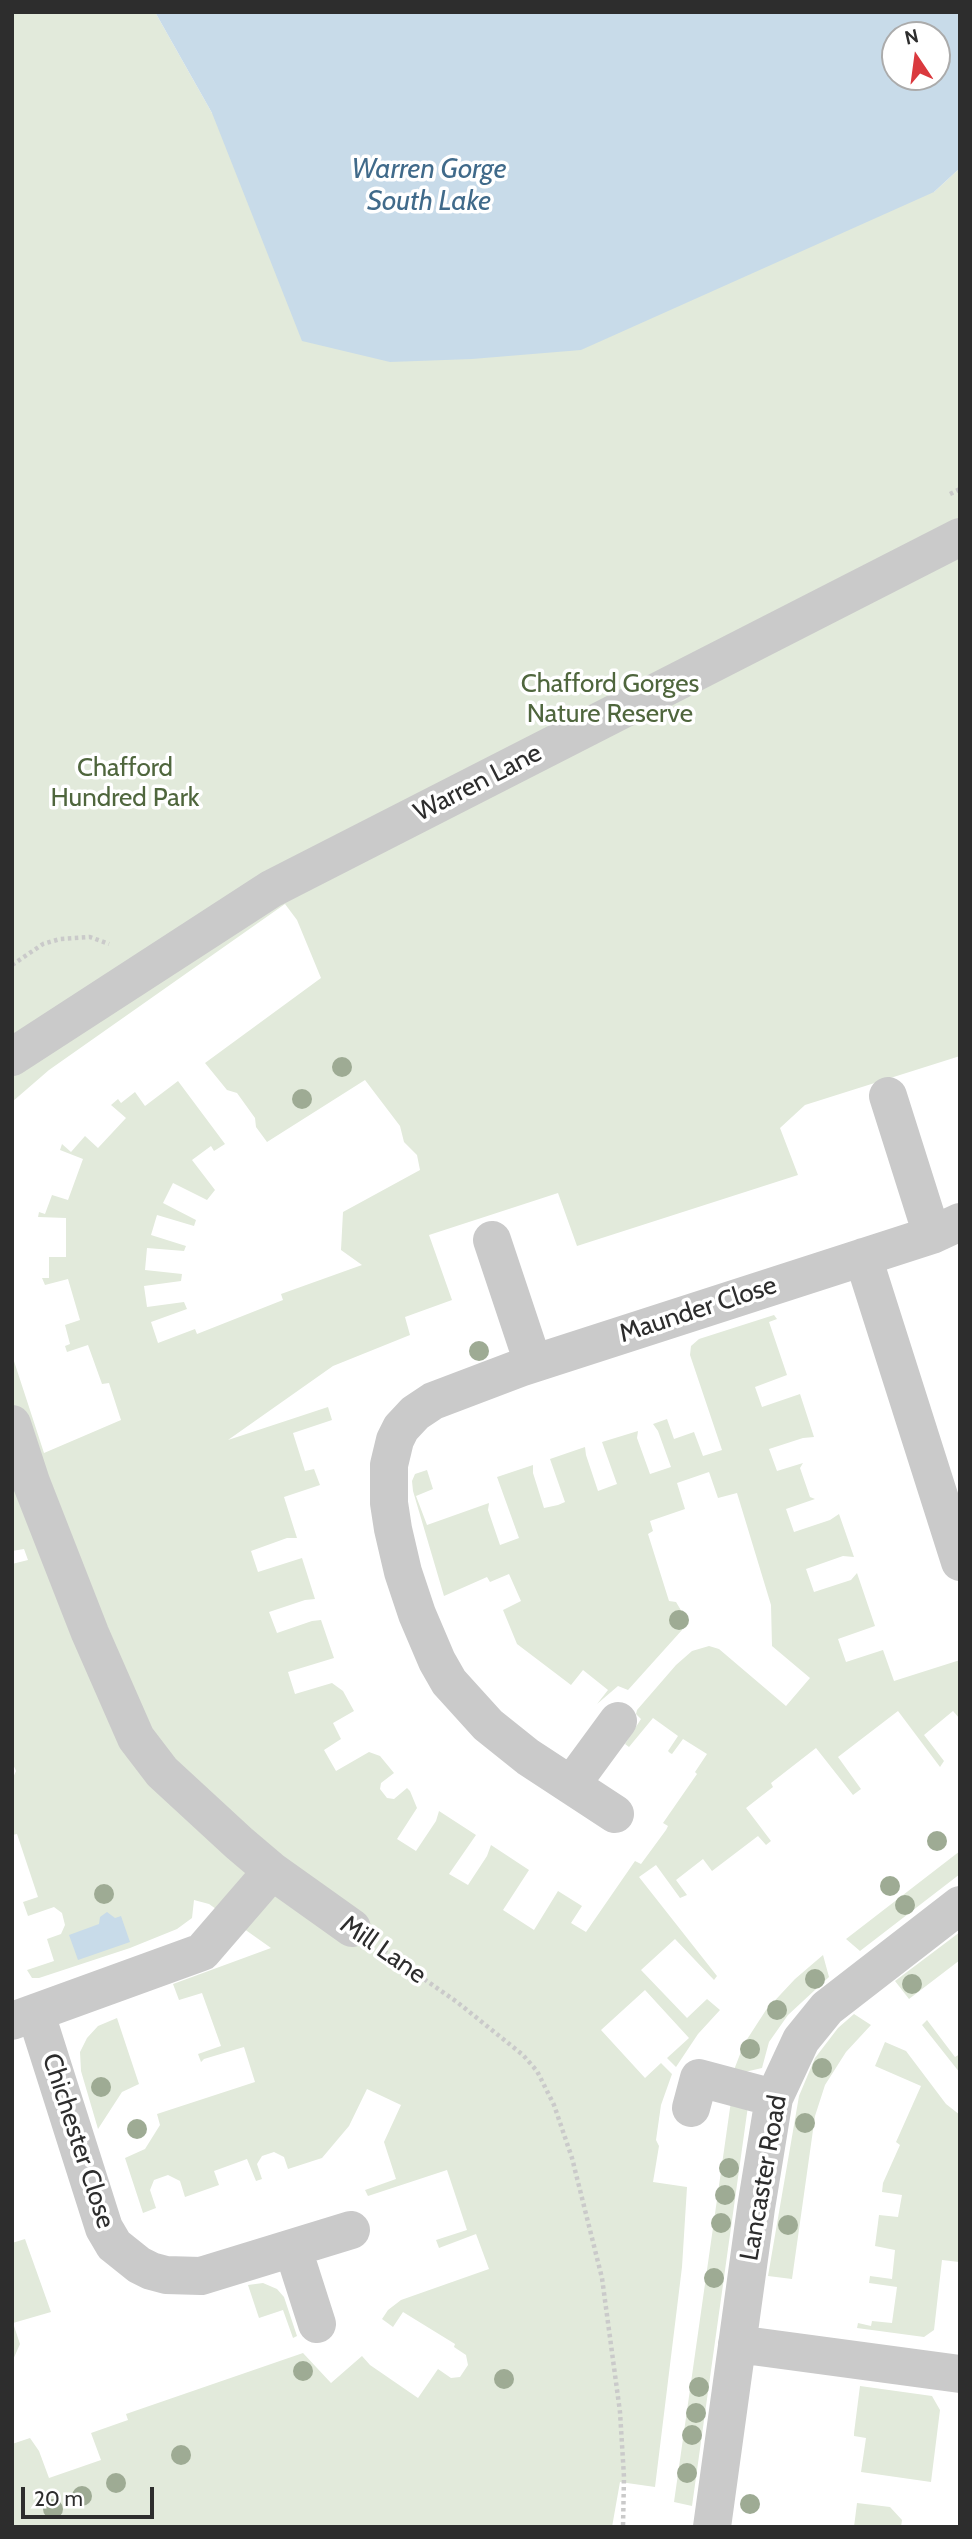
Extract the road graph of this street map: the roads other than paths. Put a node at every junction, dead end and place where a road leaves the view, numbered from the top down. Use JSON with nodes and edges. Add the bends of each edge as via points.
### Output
{"nodes":[{"id":1,"x":960,"y":537,"type":"edge"},
{"id":2,"x":12,"y":1057,"type":"edge"},
{"id":3,"x":888,"y":1096,"type":"dead end"},
{"id":4,"x":946,"y":1228,"type":"edge"},
{"id":5,"x":492,"y":1240,"type":"dead end"},
{"id":6,"x":863,"y":1257,"type":"junction"},
{"id":7,"x":533,"y":1363,"type":"junction"},
{"id":8,"x":12,"y":1424,"type":"edge"},
{"id":9,"x":958,"y":1553,"type":"edge"},
{"id":10,"x":618,"y":1721,"type":"dead end"},
{"id":11,"x":571,"y":1785,"type":"junction"},
{"id":12,"x":615,"y":1814,"type":"dead end"},
{"id":13,"x":272,"y":1871,"type":"junction"},
{"id":14,"x":960,"y":1905,"type":"edge"},
{"id":15,"x":352,"y":1928,"type":"road end"},
{"id":16,"x":24,"y":2018,"type":"edge"},
{"id":17,"x":774,"y":2098,"type":"junction"},
{"id":18,"x":691,"y":2108,"type":"dead end"},
{"id":19,"x":351,"y":2230,"type":"dead end"},
{"id":20,"x":293,"y":2249,"type":"junction"},
{"id":21,"x":317,"y":2323,"type":"dead end"},
{"id":22,"x":737,"y":2344,"type":"junction"},
{"id":23,"x":960,"y":2374,"type":"edge"},
{"id":24,"x":712,"y":2527,"type":"edge"}],
"edges":[{"from":1,"to":2,"type":"street","name":"Warren Lane","via":[[271,889]]},
{"from":3,"to":4,"type":"street","name":"Maunder Close"},
{"from":4,"to":6,"type":"street","name":"Maunder Close"},
{"from":5,"to":7,"type":"street"},
{"from":6,"to":7,"type":"street","name":"Maunder Close"},
{"from":6,"to":9,"type":"street"},
{"from":7,"to":11,"type":"street","name":"Maunder Close","via":[[433,1401],[415,1413],[395,1440],[389,1465],[389,1503],[397,1551],[417,1614],[449,1682],[488,1725]]},
{"from":8,"to":13,"type":"street","name":"Mill Lane","via":[[85,1621],[136,1738],[162,1772]]},
{"from":10,"to":11,"type":"street"},
{"from":11,"to":12,"type":"street","name":"Maunder Close"},
{"from":13,"to":15,"type":"street","name":"Mill Lane"},
{"from":13,"to":16,"type":"street","name":"Chichester Close","via":[[202,1952]]},
{"from":14,"to":17,"type":"street","name":"Lancaster Road","via":[[827,2008],[801,2040]]},
{"from":16,"to":20,"type":"street","name":"Chichester Close","via":[[103,2228],[114,2245],[150,2271],[180,2277],[201,2276]]},
{"from":17,"to":18,"type":"street","via":[[699,2078]]},
{"from":17,"to":22,"type":"street","name":"Lancaster Road"},
{"from":19,"to":20,"type":"street","name":"Chichester Close"},
{"from":20,"to":21,"type":"street"},
{"from":22,"to":23,"type":"street"},
{"from":22,"to":24,"type":"street","name":"Lancaster Road"}]}
